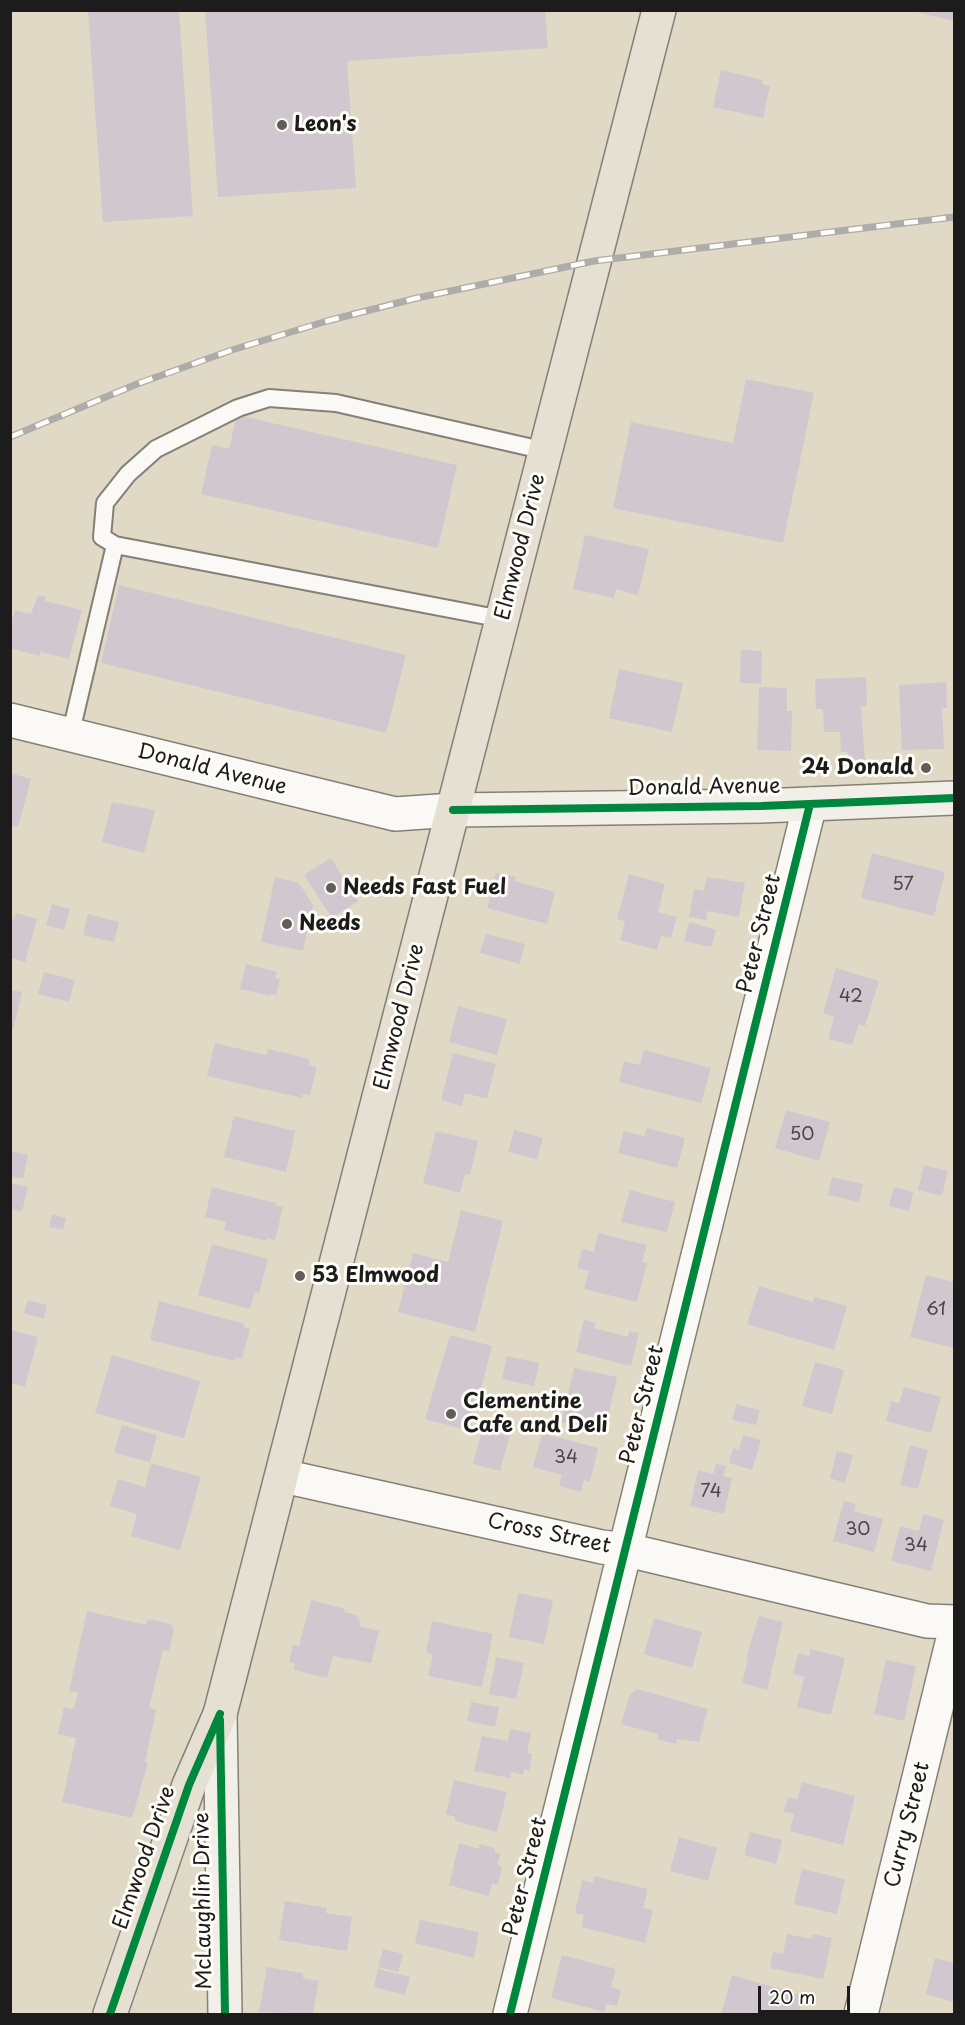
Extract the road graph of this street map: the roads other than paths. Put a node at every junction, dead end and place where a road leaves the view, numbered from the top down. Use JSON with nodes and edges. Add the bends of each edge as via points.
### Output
{"nodes":[{"id":1,"x":659,"y":10,"type":"edge"},
{"id":2,"x":546,"y":451,"type":"junction"},
{"id":3,"x":115,"y":545,"type":"junction"},
{"id":4,"x":502,"y":619,"type":"junction"},
{"id":5,"x":10,"y":720,"type":"edge"},
{"id":6,"x":70,"y":736,"type":"junction"},
{"id":7,"x":954,"y":798,"type":"edge"},
{"id":8,"x":810,"y":804,"type":"junction"},
{"id":9,"x":453,"y":810,"type":"junction"},
{"id":10,"x":283,"y":1476,"type":"junction"},
{"id":11,"x":627,"y":1550,"type":"junction"},
{"id":12,"x":954,"y":1622,"type":"edge"},
{"id":13,"x":954,"y":1635,"type":"edge"},
{"id":14,"x":220,"y":1714,"type":"junction"},
{"id":15,"x":110,"y":2014,"type":"edge"},
{"id":16,"x":225,"y":2014,"type":"edge"},
{"id":17,"x":510,"y":2014,"type":"edge"},
{"id":18,"x":861,"y":2014,"type":"edge"}],
"edges":[{"from":1,"to":2,"type":"main road","name":"Elmwood Drive"},
{"from":2,"to":3,"type":"lane","via":[[336,403],[269,398],[238,408],[156,449],[128,474],[105,503],[102,537]]},
{"from":2,"to":4,"type":"main road","name":"Elmwood Drive"},
{"from":3,"to":4,"type":"lane"},
{"from":3,"to":6,"type":"lane"},
{"from":4,"to":9,"type":"main road","name":"Elmwood Drive"},
{"from":5,"to":6,"type":"street","name":"Donald Avenue"},
{"from":6,"to":9,"type":"street","name":"Donald Avenue","via":[[395,814]]},
{"from":7,"to":8,"type":"street","name":"Donald Avenue"},
{"from":8,"to":9,"type":"street","name":"Donald Avenue"},
{"from":8,"to":11,"type":"street","name":"Peter Street"},
{"from":9,"to":10,"type":"main road","name":"Elmwood Drive"},
{"from":10,"to":11,"type":"street","name":"Cross Street"},
{"from":10,"to":14,"type":"main road","name":"Elmwood Drive"},
{"from":11,"to":12,"type":"street","name":"Cross Street","via":[[927,1620]]},
{"from":11,"to":17,"type":"street","name":"Peter Street"},
{"from":13,"to":18,"type":"street","name":"Curry Street"},
{"from":14,"to":15,"type":"main road","name":"Elmwood Drive","via":[[189,1785]]},
{"from":14,"to":16,"type":"street","name":"McLaughlin Drive"}]}
